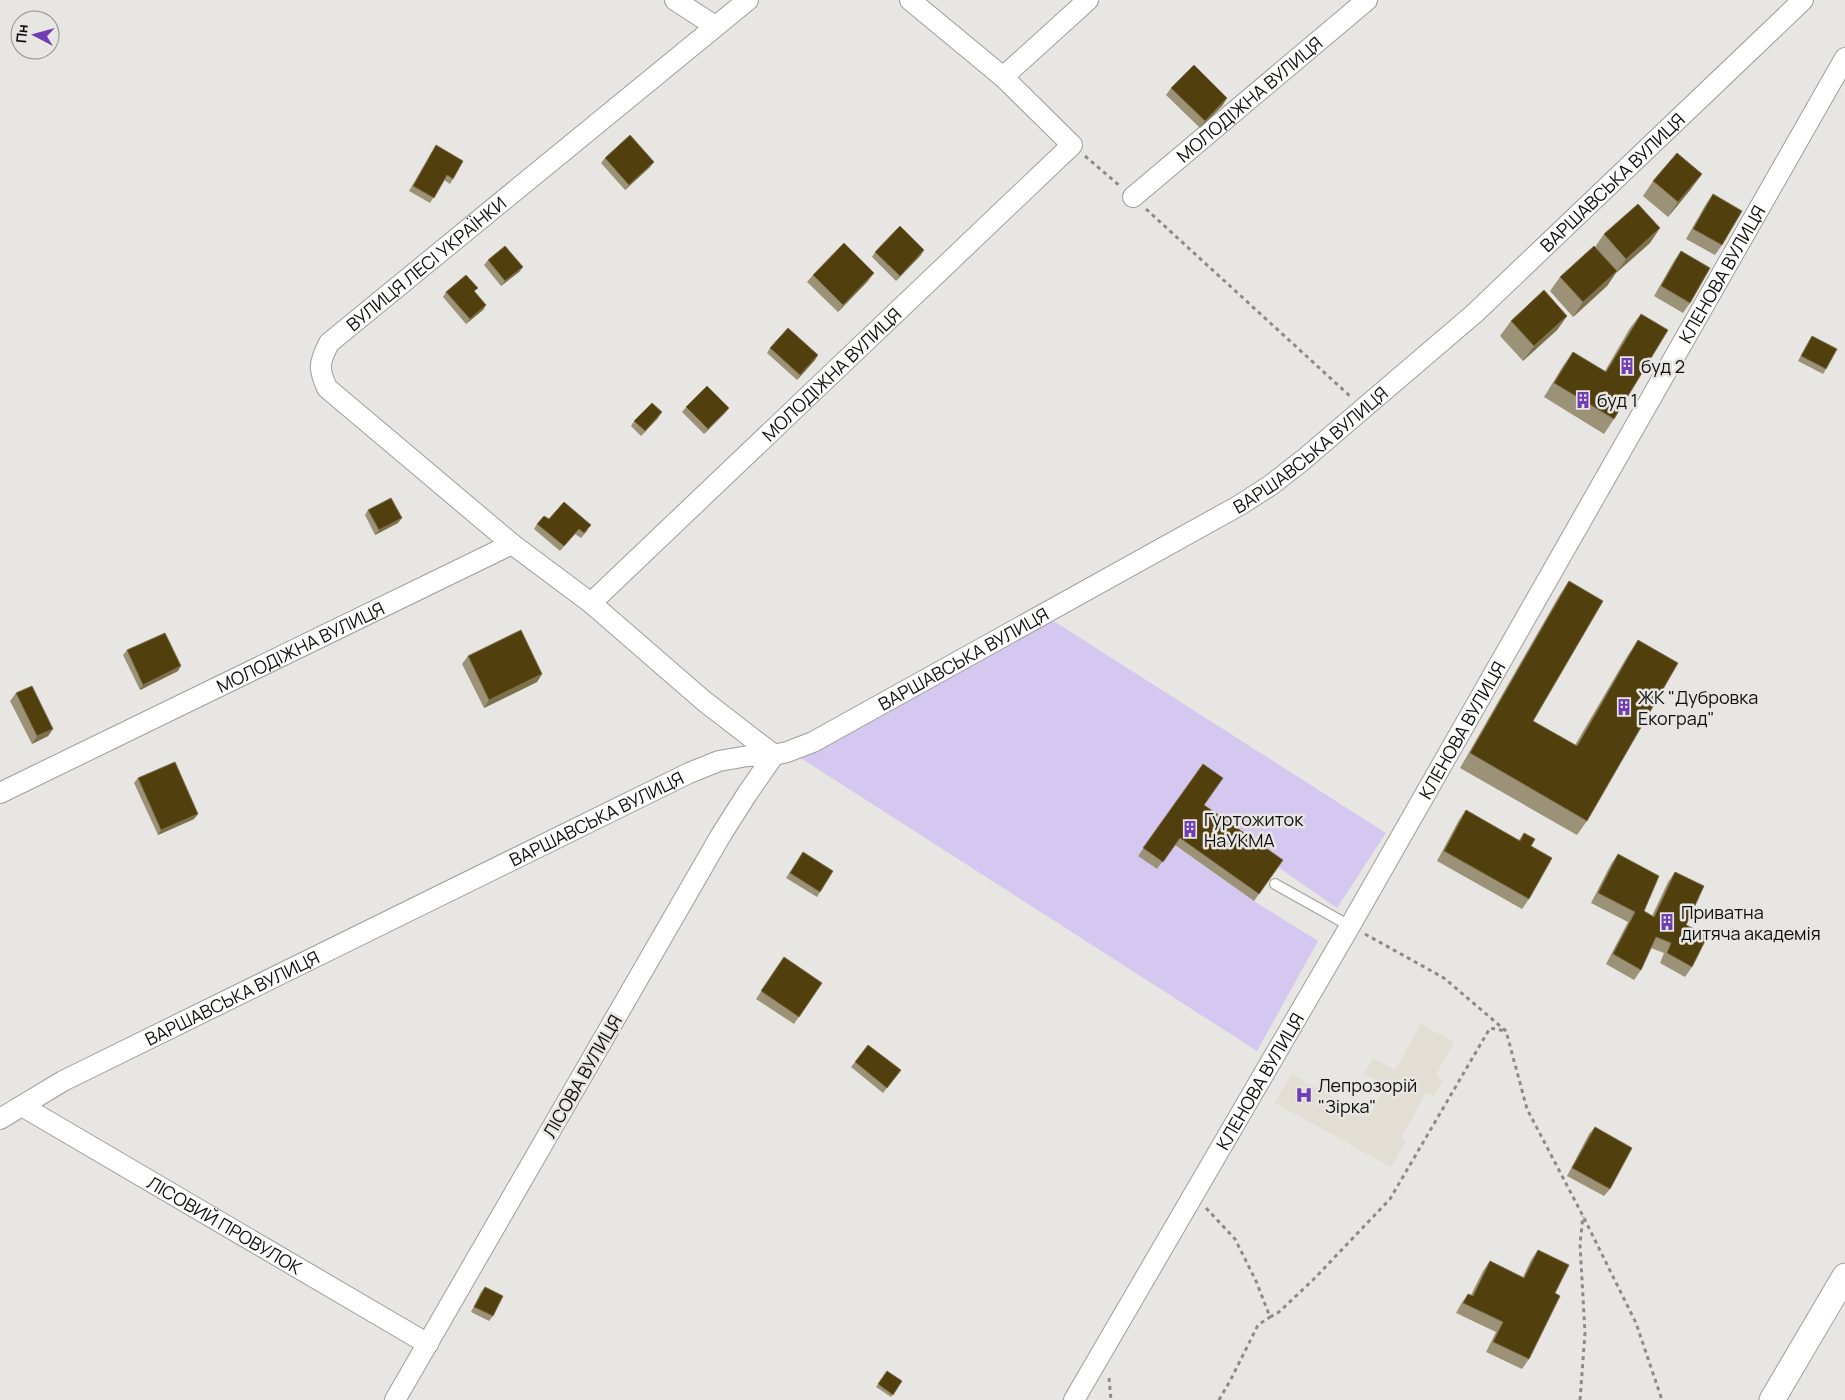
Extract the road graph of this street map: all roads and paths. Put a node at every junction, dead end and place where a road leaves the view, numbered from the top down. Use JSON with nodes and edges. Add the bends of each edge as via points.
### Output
{"nodes":[{"id":1,"x":675,"y":0,"type":"edge"},
{"id":2,"x":748,"y":0,"type":"edge"},
{"id":3,"x":910,"y":0,"type":"edge"},
{"id":4,"x":1088,"y":0,"type":"edge"},
{"id":5,"x":1367,"y":0,"type":"edge"},
{"id":6,"x":1803,"y":0,"type":"edge"},
{"id":7,"x":715,"y":26,"type":"junction"},
{"id":8,"x":1845,"y":58,"type":"edge"},
{"id":9,"x":1003,"y":77,"type":"junction"},
{"id":10,"x":1072,"y":145,"type":"junction"},
{"id":11,"x":1133,"y":197,"type":"junction"},
{"id":12,"x":1364,"y":409,"type":"junction"},
{"id":13,"x":512,"y":544,"type":"junction"},
{"id":14,"x":591,"y":603,"type":"junction"},
{"id":15,"x":774,"y":755,"type":"junction"},
{"id":16,"x":0,"y":793,"type":"edge"},
{"id":17,"x":1275,"y":884,"type":"edge"},
{"id":18,"x":1350,"y":926,"type":"junction"},
{"id":19,"x":1506,"y":1031,"type":"junction"},
{"id":20,"x":22,"y":1106,"type":"junction"},
{"id":21,"x":0,"y":1119,"type":"edge"},
{"id":22,"x":1192,"y":1197,"type":"junction"},
{"id":23,"x":1583,"y":1216,"type":"junction"},
{"id":24,"x":1845,"y":1276,"type":"edge"},
{"id":25,"x":1270,"y":1317,"type":"junction"},
{"id":26,"x":428,"y":1344,"type":"junction"},
{"id":27,"x":395,"y":1400,"type":"edge"},
{"id":28,"x":1074,"y":1400,"type":"edge"},
{"id":29,"x":1219,"y":1400,"type":"edge"},
{"id":30,"x":1580,"y":1400,"type":"edge"},
{"id":31,"x":1662,"y":1400,"type":"edge"},
{"id":32,"x":1772,"y":1400,"type":"edge"}],
"edges":[{"from":1,"to":7,"type":"street"},
{"from":2,"to":7,"type":"street","name":"ВУЛИЦЯ ЛЕСІ УКРАЇНКИ"},
{"from":3,"to":9,"type":"street"},
{"from":4,"to":9,"type":"street"},
{"from":5,"to":11,"type":"street","name":"МОЛОДІЖНА ВУЛИЦЯ"},
{"from":6,"to":12,"type":"street","name":"ВАРШАВСЬКА ВУЛИЦЯ","via":[[1475,313]]},
{"from":7,"to":13,"type":"street","name":"ВУЛИЦЯ ЛЕСІ УКРАЇНКИ","via":[[329,343],[322,357],[320,373],[327,388]]},
{"from":8,"to":18,"type":"street","name":"КЛЕНОВА ВУЛИЦЯ"},
{"from":9,"to":10,"type":"street"},
{"from":10,"to":11,"type":"path"},
{"from":10,"to":14,"type":"street","name":"МОЛОДІЖНА ВУЛИЦЯ"},
{"from":11,"to":12,"type":"path"},
{"from":12,"to":15,"type":"street","name":"ВАРШАВСЬКА ВУЛИЦЯ","via":[[1271,485],[1211,522],[824,736],[800,748]]},
{"from":13,"to":14,"type":"street"},
{"from":13,"to":16,"type":"street","name":"МОЛОДІЖНА ВУЛИЦЯ"},
{"from":14,"to":15,"type":"street","via":[[704,701]]},
{"from":15,"to":20,"type":"street","name":"ВАРШАВСЬКА ВУЛИЦЯ","via":[[733,757],[689,773],[64,1081]]},
{"from":15,"to":26,"type":"street","name":"ЛІСОВА ВУЛИЦЯ","via":[[721,835]]},
{"from":17,"to":18,"type":"lane"},
{"from":18,"to":19,"type":"path","via":[[1444,978]]},
{"from":18,"to":22,"type":"street","name":"КЛЕНОВА ВУЛИЦЯ"},
{"from":19,"to":23,"type":"path","via":[[1527,1109]]},
{"from":19,"to":25,"type":"path","via":[[1490,1028],[1390,1200],[1313,1280]]},
{"from":20,"to":21,"type":"street","name":"ВАРШАВСЬКА ВУЛИЦЯ"},
{"from":20,"to":26,"type":"street","name":"ЛІСОВИЙ ПРОВУЛОК"},
{"from":22,"to":25,"type":"path","via":[[1212,1213],[1235,1239]]},
{"from":22,"to":28,"type":"street","name":"КЛЕНОВА ВУЛИЦЯ"},
{"from":23,"to":30,"type":"path","via":[[1580,1244],[1586,1332]]},
{"from":23,"to":31,"type":"path","via":[[1636,1323]]},
{"from":24,"to":32,"type":"street"},
{"from":25,"to":29,"type":"path","via":[[1258,1325]]},
{"from":26,"to":27,"type":"street","name":"ЛІСОВА ВУЛИЦЯ"}]}
